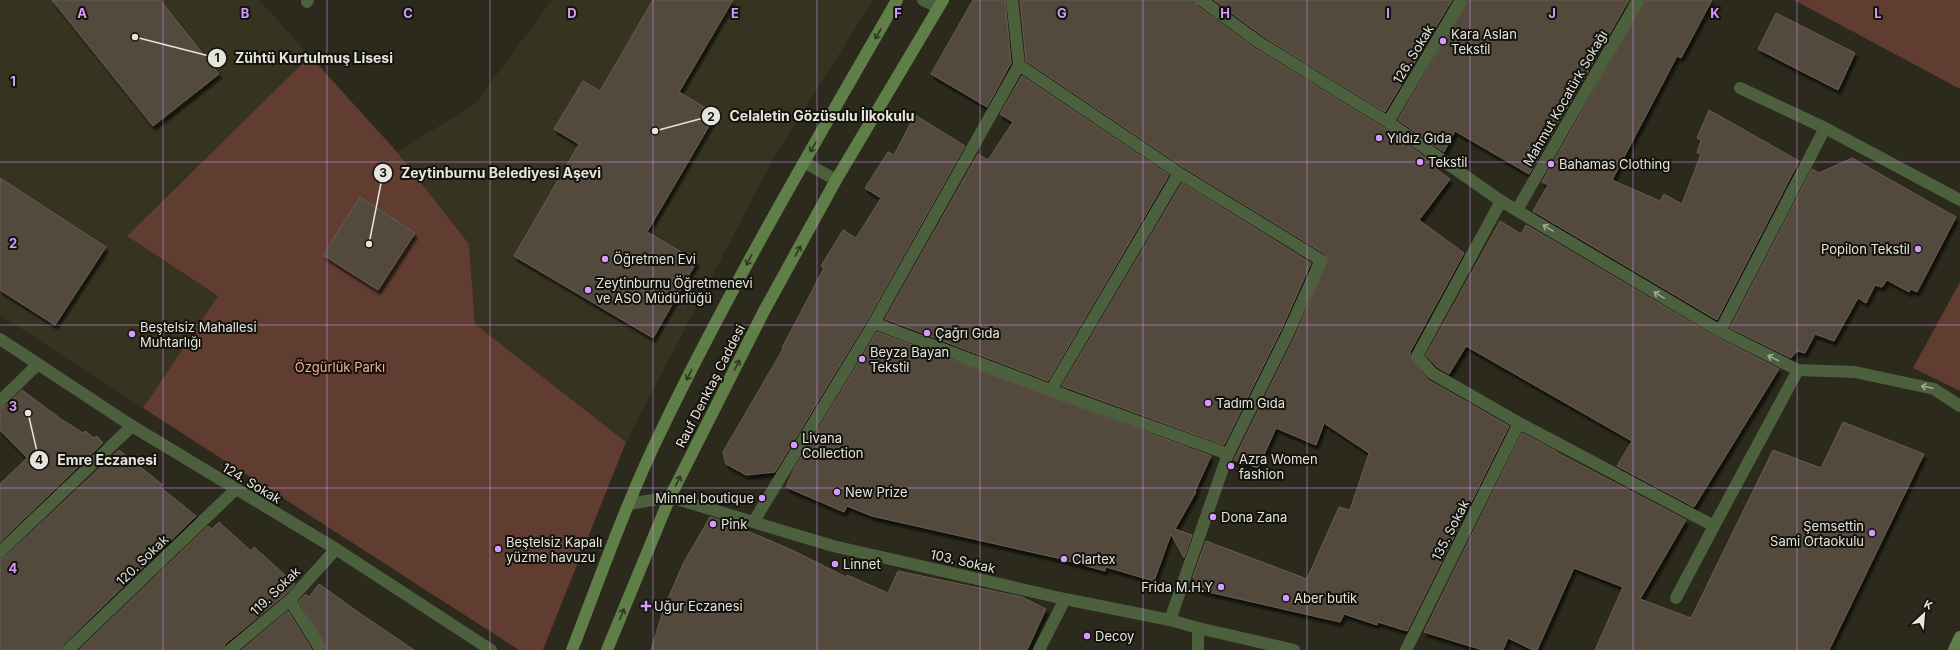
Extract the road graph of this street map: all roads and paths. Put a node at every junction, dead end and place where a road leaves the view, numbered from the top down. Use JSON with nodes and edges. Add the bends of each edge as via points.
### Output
{"nodes":[{"id":1,"x":897,"y":0,"type":"edge"},
{"id":2,"x":923,"y":0,"type":"edge"},
{"id":3,"x":1012,"y":0,"type":"edge"},
{"id":4,"x":1201,"y":0,"type":"edge"},
{"id":5,"x":1461,"y":0,"type":"edge"},
{"id":6,"x":1638,"y":0,"type":"edge"},
{"id":7,"x":941,"y":4,"type":"edge"},
{"id":8,"x":1019,"y":65,"type":"junction"},
{"id":9,"x":1740,"y":88,"type":"dead end"},
{"id":10,"x":1388,"y":122,"type":"junction"},
{"id":11,"x":1825,"y":128,"type":"junction"},
{"id":12,"x":804,"y":162,"type":"junction"},
{"id":13,"x":1179,"y":173,"type":"junction"},
{"id":14,"x":836,"y":180,"type":"junction"},
{"id":15,"x":1960,"y":200,"type":"edge"},
{"id":16,"x":1501,"y":201,"type":"junction"},
{"id":17,"x":1517,"y":210,"type":"junction"},
{"id":18,"x":874,"y":323,"type":"junction"},
{"id":19,"x":1720,"y":331,"type":"junction"},
{"id":20,"x":0,"y":339,"type":"edge"},
{"id":21,"x":38,"y":364,"type":"junction"},
{"id":22,"x":1798,"y":370,"type":"junction"},
{"id":23,"x":1051,"y":390,"type":"junction"},
{"id":24,"x":0,"y":401,"type":"edge"},
{"id":25,"x":1960,"y":406,"type":"edge"},
{"id":26,"x":1519,"y":423,"type":"junction"},
{"id":27,"x":132,"y":426,"type":"junction"},
{"id":28,"x":1228,"y":454,"type":"junction"},
{"id":29,"x":236,"y":490,"type":"junction"},
{"id":30,"x":670,"y":497,"type":"junction"},
{"id":31,"x":629,"y":504,"type":"junction"},
{"id":32,"x":754,"y":521,"type":"junction"},
{"id":33,"x":1714,"y":526,"type":"junction"},
{"id":34,"x":336,"y":549,"type":"junction"},
{"id":35,"x":0,"y":552,"type":"edge"},
{"id":36,"x":1676,"y":598,"type":"dead end"},
{"id":37,"x":1065,"y":599,"type":"junction"},
{"id":38,"x":290,"y":600,"type":"junction"},
{"id":39,"x":1170,"y":620,"type":"junction"},
{"id":40,"x":1198,"y":628,"type":"junction"},
{"id":41,"x":1960,"y":637,"type":"edge"},
{"id":42,"x":68,"y":650,"type":"edge"},
{"id":43,"x":230,"y":650,"type":"edge"},
{"id":44,"x":321,"y":650,"type":"edge"},
{"id":45,"x":491,"y":650,"type":"edge"},
{"id":46,"x":572,"y":650,"type":"edge"},
{"id":47,"x":607,"y":650,"type":"edge"},
{"id":48,"x":1039,"y":650,"type":"edge"},
{"id":49,"x":1198,"y":650,"type":"edge"},
{"id":50,"x":1294,"y":650,"type":"edge"},
{"id":51,"x":1406,"y":650,"type":"edge"},
{"id":52,"x":1954,"y":650,"type":"edge"}],
"edges":[{"from":1,"to":12,"type":"main road","name":"Rauf Denktaş Caddesi","one_way":true},
{"from":2,"to":7,"type":"street"},
{"from":3,"to":8,"type":"street"},
{"from":4,"to":10,"type":"street","via":[[1260,42]]},
{"from":5,"to":10,"type":"street","name":"126. Sokak"},
{"from":6,"to":17,"type":"street","name":"Mahmut Kocatürk Sokağı"},
{"from":7,"to":14,"type":"main road","name":"Rauf Denktaş Caddesi"},
{"from":8,"to":13,"type":"street"},
{"from":8,"to":18,"type":"street"},
{"from":9,"to":11,"type":"street"},
{"from":10,"to":16,"type":"street"},
{"from":11,"to":15,"type":"street"},
{"from":11,"to":19,"type":"street"},
{"from":12,"to":14,"type":"street"},
{"from":12,"to":31,"type":"main road","name":"Rauf Denktaş Caddesi","one_way":true,"via":[[749,259],[677,399]]},
{"from":13,"to":23,"type":"street"},
{"from":13,"to":28,"type":"street","via":[[1321,260]]},
{"from":30,"to":14,"type":"main road","name":"Rauf Denktaş Caddesi","one_way":true,"via":[[764,311]]},
{"from":16,"to":17,"type":"street"},
{"from":16,"to":26,"type":"street","via":[[1417,356],[1432,373]]},
{"from":19,"to":17,"type":"street","one_way":true},
{"from":18,"to":23,"type":"street"},
{"from":18,"to":32,"type":"street"},
{"from":22,"to":19,"type":"street","one_way":true},
{"from":20,"to":21,"type":"street","name":"124. Sokak"},
{"from":21,"to":24,"type":"street"},
{"from":21,"to":27,"type":"street","name":"124. Sokak"},
{"from":25,"to":22,"type":"street","one_way":true,"via":[[1934,389],[1855,372]]},
{"from":22,"to":33,"type":"street"},
{"from":23,"to":28,"type":"street"},
{"from":26,"to":33,"type":"street"},
{"from":26,"to":51,"type":"street","name":"135. Sokak"},
{"from":27,"to":29,"type":"street","name":"124. Sokak"},
{"from":27,"to":35,"type":"street"},
{"from":28,"to":39,"type":"street"},
{"from":29,"to":34,"type":"street","name":"124. Sokak"},
{"from":29,"to":42,"type":"street","name":"120. Sokak"},
{"from":30,"to":31,"type":"street","name":"103. Sokak"},
{"from":30,"to":32,"type":"street","name":"103. Sokak"},
{"from":47,"to":30,"type":"main road","name":"Rauf Denktaş Caddesi","one_way":true},
{"from":31,"to":46,"type":"main road","name":"Rauf Denktaş Caddesi"},
{"from":32,"to":37,"type":"street","name":"103. Sokak","via":[[833,546]]},
{"from":33,"to":36,"type":"street"},
{"from":34,"to":38,"type":"street","name":"119. Sokak"},
{"from":34,"to":45,"type":"street","name":"124. Sokak"},
{"from":37,"to":39,"type":"street","name":"103. Sokak"},
{"from":37,"to":48,"type":"street"},
{"from":38,"to":43,"type":"street","name":"119. Sokak"},
{"from":38,"to":44,"type":"street"},
{"from":39,"to":40,"type":"street","name":"103. Sokak"},
{"from":40,"to":49,"type":"street"},
{"from":40,"to":50,"type":"street","name":"103. Sokak"},
{"from":41,"to":52,"type":"main road"}]}
